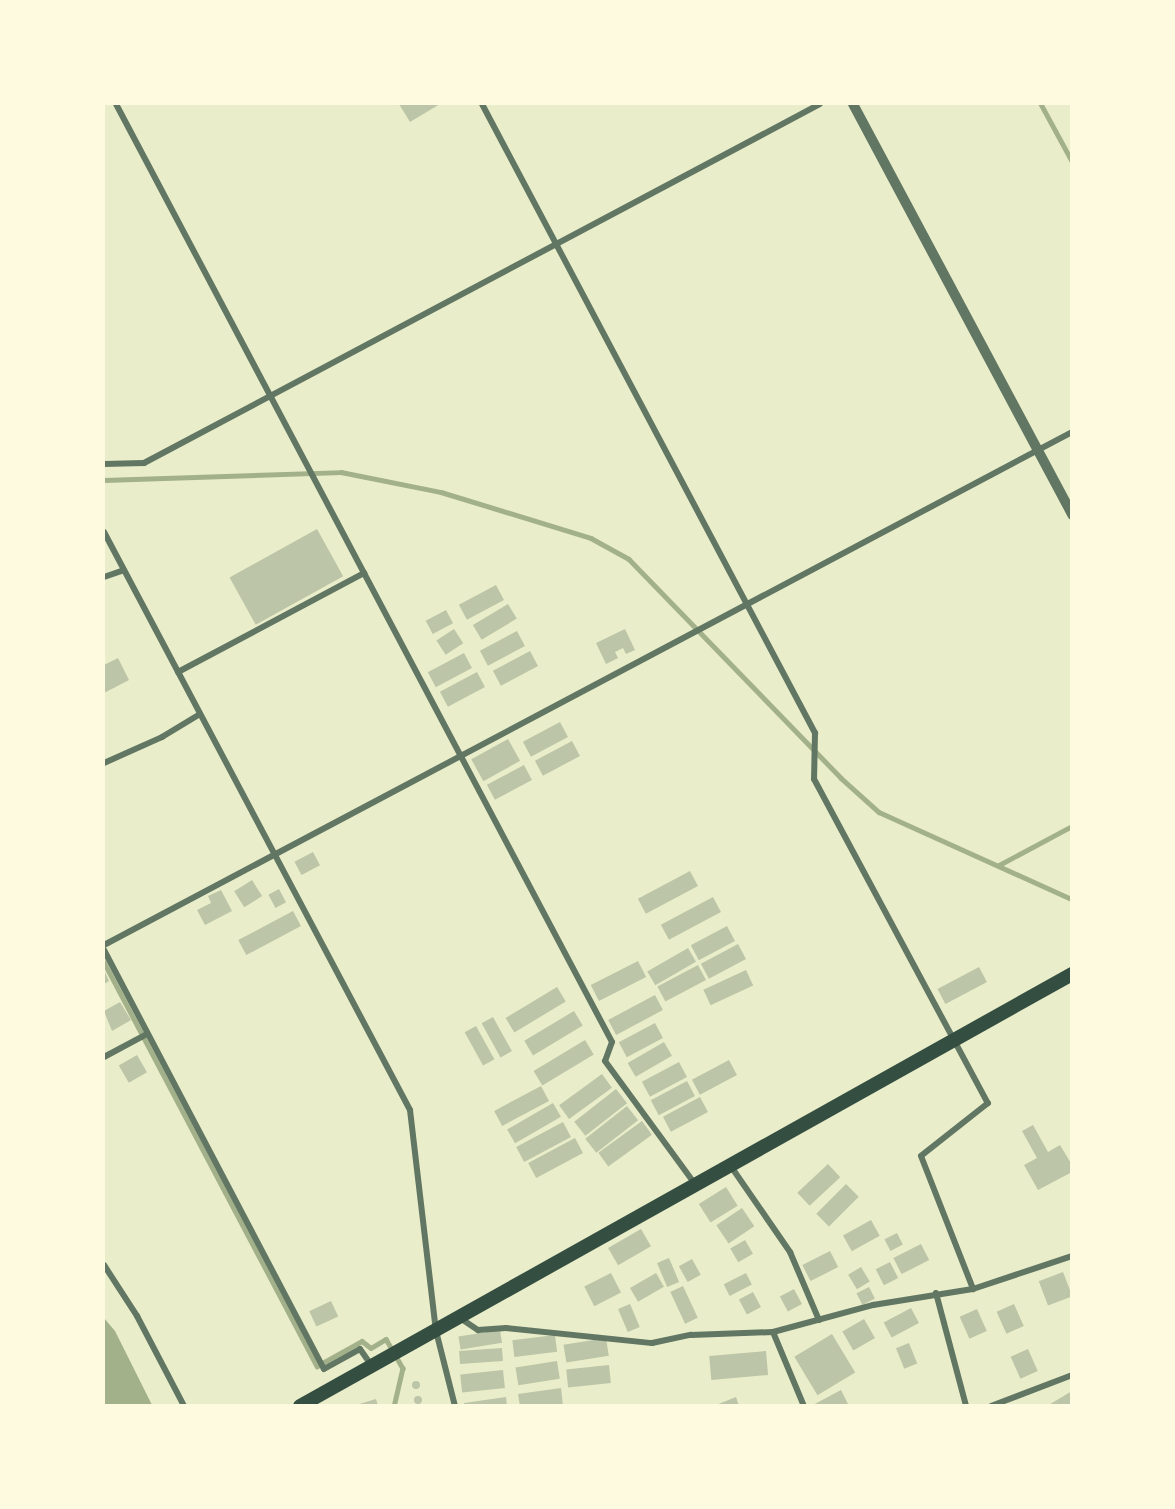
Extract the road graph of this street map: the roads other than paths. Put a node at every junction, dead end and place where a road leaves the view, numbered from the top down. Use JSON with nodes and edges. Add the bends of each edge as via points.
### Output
{"nodes":[{"id":1,"x":116,"y":104,"type":"edge"},
{"id":2,"x":482,"y":104,"type":"edge"},
{"id":3,"x":820,"y":104,"type":"edge"},
{"id":4,"x":853,"y":104,"type":"edge"},
{"id":5,"x":555,"y":243,"type":"junction"},
{"id":6,"x":270,"y":394,"type":"junction"},
{"id":7,"x":1071,"y":432,"type":"edge"},
{"id":8,"x":1037,"y":450,"type":"junction"},
{"id":9,"x":104,"y":464,"type":"edge"},
{"id":10,"x":1071,"y":515,"type":"edge"},
{"id":11,"x":104,"y":532,"type":"edge"},
{"id":12,"x":124,"y":570,"type":"junction"},
{"id":13,"x":364,"y":573,"type":"junction"},
{"id":14,"x":104,"y":576,"type":"edge"},
{"id":15,"x":746,"y":605,"type":"junction"},
{"id":16,"x":178,"y":672,"type":"junction"},
{"id":17,"x":200,"y":714,"type":"junction"},
{"id":18,"x":461,"y":756,"type":"junction"},
{"id":19,"x":104,"y":763,"type":"edge"},
{"id":20,"x":274,"y":854,"type":"junction"},
{"id":21,"x":104,"y":945,"type":"edge"},
{"id":22,"x":104,"y":950,"type":"edge"},
{"id":23,"x":1071,"y":974,"type":"edge"},
{"id":24,"x":147,"y":1034,"type":"junction"},
{"id":25,"x":954,"y":1039,"type":"junction"},
{"id":26,"x":104,"y":1057,"type":"edge"},
{"id":27,"x":730,"y":1165,"type":"junction"},
{"id":28,"x":695,"y":1184,"type":"junction"},
{"id":29,"x":1071,"y":1256,"type":"edge"},
{"id":30,"x":104,"y":1265,"type":"edge"},
{"id":31,"x":973,"y":1289,"type":"junction"},
{"id":32,"x":936,"y":1293,"type":"junction"},
{"id":33,"x":459,"y":1318,"type":"junction"},
{"id":34,"x":819,"y":1320,"type":"junction"},
{"id":35,"x":436,"y":1331,"type":"junction"},
{"id":36,"x":773,"y":1332,"type":"junction"},
{"id":37,"x":372,"y":1366,"type":"junction"},
{"id":38,"x":1071,"y":1375,"type":"edge"},
{"id":39,"x":184,"y":1406,"type":"edge"},
{"id":40,"x":300,"y":1406,"type":"edge"},
{"id":41,"x":455,"y":1406,"type":"edge"},
{"id":42,"x":804,"y":1406,"type":"edge"},
{"id":43,"x":966,"y":1406,"type":"edge"},
{"id":44,"x":991,"y":1406,"type":"edge"}],
"edges":[{"from":1,"to":6,"type":"street"},
{"from":2,"to":5,"type":"street"},
{"from":3,"to":5,"type":"street"},
{"from":4,"to":8,"type":"street"},
{"from":5,"to":6,"type":"street"},
{"from":5,"to":15,"type":"street"},
{"from":6,"to":9,"type":"street","via":[[144,463]]},
{"from":6,"to":13,"type":"street"},
{"from":7,"to":8,"type":"street"},
{"from":8,"to":10,"type":"street"},
{"from":8,"to":15,"type":"street"},
{"from":11,"to":12,"type":"street"},
{"from":12,"to":14,"type":"street"},
{"from":12,"to":16,"type":"street"},
{"from":13,"to":16,"type":"street"},
{"from":13,"to":18,"type":"street"},
{"from":15,"to":18,"type":"street"},
{"from":15,"to":25,"type":"street","via":[[815,733],[814,779]]},
{"from":16,"to":17,"type":"street"},
{"from":17,"to":19,"type":"street","via":[[162,737]]},
{"from":17,"to":20,"type":"street"},
{"from":18,"to":20,"type":"street"},
{"from":18,"to":28,"type":"street","via":[[612,1042],[605,1061]]},
{"from":20,"to":21,"type":"street"},
{"from":20,"to":35,"type":"street","via":[[410,1110]]},
{"from":22,"to":24,"type":"street"},
{"from":23,"to":25,"type":"highway"},
{"from":24,"to":26,"type":"street"},
{"from":24,"to":37,"type":"street","via":[[324,1369],[360,1349]]},
{"from":25,"to":27,"type":"highway"},
{"from":25,"to":31,"type":"street","via":[[988,1103],[921,1156]]},
{"from":27,"to":28,"type":"highway"},
{"from":27,"to":34,"type":"street","via":[[790,1252]]},
{"from":28,"to":33,"type":"highway"},
{"from":29,"to":31,"type":"street"},
{"from":30,"to":39,"type":"street","via":[[137,1316]]},
{"from":31,"to":32,"type":"street"},
{"from":32,"to":34,"type":"street"},
{"from":32,"to":43,"type":"street"},
{"from":33,"to":35,"type":"highway"},
{"from":33,"to":36,"type":"street","via":[[478,1330],[506,1328],[652,1343],[690,1335]]},
{"from":34,"to":36,"type":"street"},
{"from":35,"to":37,"type":"highway"},
{"from":35,"to":41,"type":"street"},
{"from":36,"to":42,"type":"street"},
{"from":37,"to":40,"type":"highway"},
{"from":38,"to":44,"type":"street"}]}
